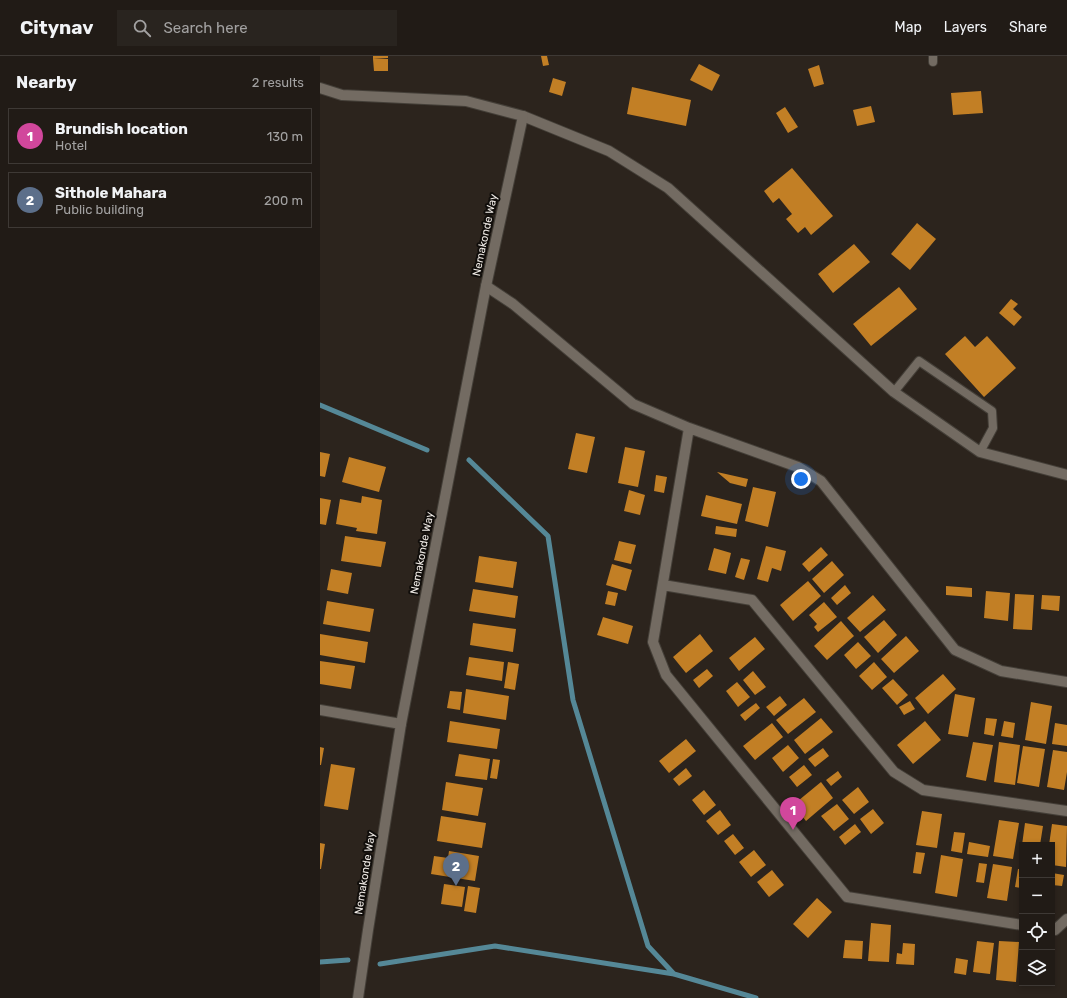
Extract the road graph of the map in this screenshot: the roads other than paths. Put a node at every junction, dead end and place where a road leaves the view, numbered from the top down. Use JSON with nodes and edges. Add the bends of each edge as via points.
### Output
{"nodes":[{"id":1,"x":320,"y":88,"type":"edge"},
{"id":2,"x":523,"y":116,"type":"junction"},
{"id":3,"x":486,"y":286,"type":"junction"},
{"id":4,"x":894,"y":392,"type":"junction"},
{"id":5,"x":689,"y":428,"type":"junction"},
{"id":6,"x":980,"y":452,"type":"junction"},
{"id":7,"x":1067,"y":475,"type":"edge"},
{"id":8,"x":663,"y":585,"type":"junction"},
{"id":9,"x":1067,"y":682,"type":"edge"},
{"id":10,"x":320,"y":710,"type":"edge"},
{"id":11,"x":402,"y":724,"type":"junction"},
{"id":12,"x":1067,"y":811,"type":"edge"},
{"id":13,"x":1067,"y":919,"type":"edge"},
{"id":14,"x":1019,"y":925,"type":"edge"},
{"id":15,"x":1055,"y":930,"type":"edge"},
{"id":16,"x":358,"y":998,"type":"edge"}],
"edges":[{"from":1,"to":2,"type":"street","via":[[342,95],[466,100]]},
{"from":2,"to":3,"type":"street","name":"Nemakonde Way"},
{"from":2,"to":4,"type":"street","via":[[609,151],[668,188]]},
{"from":3,"to":5,"type":"street","via":[[513,304],[632,404]]},
{"from":3,"to":11,"type":"street","name":"Nemakonde Way"},
{"from":4,"to":6,"type":"street"},
{"from":4,"to":6,"type":"lane","via":[[919,360],[992,411],[993,428]]},
{"from":5,"to":8,"type":"street"},
{"from":5,"to":9,"type":"street","via":[[798,467],[821,481],[955,650],[1000,671]]},
{"from":6,"to":7,"type":"street"},
{"from":8,"to":12,"type":"street","via":[[752,600],[894,772],[923,790]]},
{"from":8,"to":14,"type":"street","via":[[653,642],[666,675],[847,897]]},
{"from":10,"to":11,"type":"street"},
{"from":11,"to":16,"type":"street","name":"Nemakonde Way"},
{"from":13,"to":15,"type":"street"}]}
